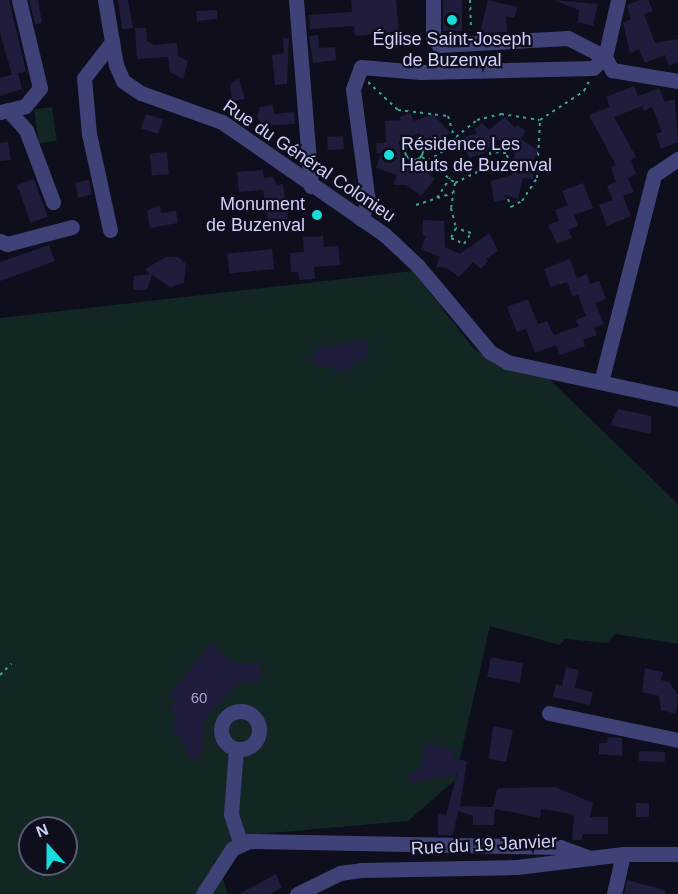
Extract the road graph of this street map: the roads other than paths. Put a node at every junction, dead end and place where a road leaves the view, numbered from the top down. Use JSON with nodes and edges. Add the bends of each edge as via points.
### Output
{"nodes":[{"id":1,"x":19,"y":0,"type":"edge"},
{"id":2,"x":105,"y":0,"type":"edge"},
{"id":3,"x":296,"y":0,"type":"edge"},
{"id":4,"x":433,"y":0,"type":"edge"},
{"id":5,"x":618,"y":0,"type":"edge"},
{"id":6,"x":112,"y":42,"type":"junction"},
{"id":7,"x":601,"y":63,"type":"junction"},
{"id":8,"x":678,"y":81,"type":"edge"},
{"id":9,"x":4,"y":111,"type":"edge"},
{"id":10,"x":678,"y":159,"type":"edge"},
{"id":11,"x":311,"y":186,"type":"junction"},
{"id":12,"x":53,"y":202,"type":"dead end"},
{"id":13,"x":361,"y":219,"type":"junction"},
{"id":14,"x":72,"y":227,"type":"dead end"},
{"id":15,"x":110,"y":230,"type":"dead end"},
{"id":16,"x":0,"y":241,"type":"edge"},
{"id":17,"x":601,"y":382,"type":"junction"},
{"id":18,"x":678,"y":399,"type":"edge"},
{"id":19,"x":549,"y":713,"type":"dead end"},
{"id":20,"x":678,"y":740,"type":"edge"},
{"id":21,"x":236,"y":749,"type":"dead end"},
{"id":22,"x":240,"y":842,"type":"junction"},
{"id":23,"x":549,"y":854,"type":"junction"},
{"id":24,"x":623,"y":854,"type":"junction"},
{"id":25,"x":678,"y":854,"type":"edge"},
{"id":26,"x":204,"y":894,"type":"edge"},
{"id":27,"x":297,"y":894,"type":"edge"},
{"id":28,"x":614,"y":894,"type":"edge"}],
"edges":[{"from":1,"to":9,"type":"street","via":[[39,88],[25,106]]},
{"from":2,"to":6,"type":"street","name":"Rue du Général Colonieu"},
{"from":3,"to":11,"type":"street"},
{"from":4,"to":7,"type":"street","via":[[433,38],[439,45],[568,38]]},
{"from":5,"to":7,"type":"street"},
{"from":6,"to":11,"type":"street","name":"Rue du Général Colonieu","via":[[123,81],[141,93],[222,122]]},
{"from":6,"to":15,"type":"street","via":[[84,78],[89,134]]},
{"from":7,"to":8,"type":"street","via":[[618,72]]},
{"from":7,"to":13,"type":"street","via":[[421,72],[371,64],[357,72],[353,89],[368,202]]},
{"from":9,"to":12,"type":"street","via":[[26,130]]},
{"from":10,"to":17,"type":"street","via":[[654,175]]},
{"from":11,"to":13,"type":"street","name":"Rue du Général Colonieu"},
{"from":13,"to":17,"type":"street","name":"Rue du Général Colonieu","via":[[418,266],[479,343],[507,362]]},
{"from":14,"to":16,"type":"street","via":[[7,244]]},
{"from":17,"to":18,"type":"street","name":"Rue du Général Colonieu"},
{"from":19,"to":20,"type":"street"},
{"from":21,"to":22,"type":"street","via":[[231,814]]},
{"from":22,"to":23,"type":"street","via":[[439,845]]},
{"from":22,"to":26,"type":"street"},
{"from":23,"to":24,"type":"street","name":"Rue du 19 Janvier","via":[[591,858]]},
{"from":23,"to":27,"type":"street","name":"Rue du 19 Janvier","via":[[340,873]]},
{"from":24,"to":25,"type":"street","name":"Rue du 19 Janvier"},
{"from":24,"to":28,"type":"street"}]}
